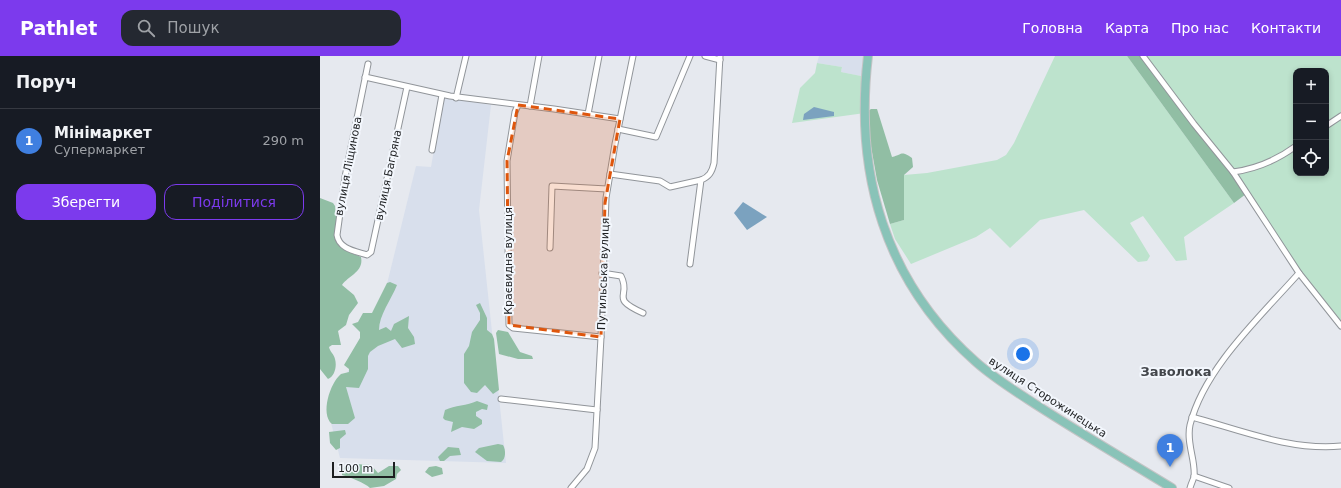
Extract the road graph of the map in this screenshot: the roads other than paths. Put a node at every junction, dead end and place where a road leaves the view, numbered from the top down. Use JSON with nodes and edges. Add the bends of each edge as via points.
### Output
{"nodes":[{"id":1,"x":466,"y":56,"type":"edge"},
{"id":2,"x":539,"y":56,"type":"edge"},
{"id":3,"x":599,"y":56,"type":"edge"},
{"id":4,"x":633,"y":56,"type":"edge"},
{"id":5,"x":690,"y":56,"type":"edge"},
{"id":6,"x":705,"y":56,"type":"edge"},
{"id":7,"x":868,"y":56,"type":"edge"},
{"id":8,"x":1143,"y":56,"type":"edge"},
{"id":9,"x":720,"y":58,"type":"edge"},
{"id":10,"x":368,"y":64,"type":"dead end"},
{"id":11,"x":365,"y":77,"type":"junction"},
{"id":12,"x":407,"y":87,"type":"junction"},
{"id":13,"x":442,"y":95,"type":"junction"},
{"id":14,"x":456,"y":98,"type":"junction"},
{"id":15,"x":518,"y":105,"type":"junction"},
{"id":16,"x":530,"y":106,"type":"junction"},
{"id":17,"x":588,"y":114,"type":"junction"},
{"id":18,"x":1341,"y":116,"type":"edge"},
{"id":19,"x":620,"y":119,"type":"junction"},
{"id":20,"x":1329,"y":124,"type":"edge"},
{"id":21,"x":618,"y":129,"type":"junction"},
{"id":22,"x":1293,"y":148,"type":"edge"},
{"id":23,"x":432,"y":150,"type":"dead end"},
{"id":24,"x":1233,"y":172,"type":"junction"},
{"id":25,"x":610,"y":174,"type":"junction"},
{"id":26,"x":701,"y":180,"type":"junction"},
{"id":27,"x":607,"y":189,"type":"junction"},
{"id":28,"x":550,"y":248,"type":"dead end"},
{"id":29,"x":362,"y":253,"type":"joint"},
{"id":30,"x":690,"y":264,"type":"dead end"},
{"id":31,"x":602,"y":273,"type":"junction"},
{"id":32,"x":1299,"y":273,"type":"junction"},
{"id":33,"x":643,"y":313,"type":"dead end"},
{"id":34,"x":1341,"y":326,"type":"edge"},
{"id":35,"x":601,"y":337,"type":"junction"},
{"id":36,"x":501,"y":399,"type":"dead end"},
{"id":37,"x":597,"y":410,"type":"junction"},
{"id":38,"x":1192,"y":417,"type":"junction"},
{"id":39,"x":1341,"y":446,"type":"edge"},
{"id":40,"x":1194,"y":476,"type":"junction"},
{"id":41,"x":571,"y":488,"type":"edge"},
{"id":42,"x":1172,"y":488,"type":"edge"},
{"id":43,"x":1190,"y":488,"type":"edge"},
{"id":44,"x":1229,"y":488,"type":"edge"}],
"edges":[{"from":1,"to":14,"type":"street"},
{"from":2,"to":16,"type":"street"},
{"from":3,"to":17,"type":"street"},
{"from":4,"to":19,"type":"street","name":"Путильська вулиця"},
{"from":5,"to":21,"type":"street","via":[[656,137]]},
{"from":6,"to":9,"type":"street"},
{"from":7,"to":42,"type":"main road","name":"вулиця Сторожинецька","via":[[865,124],[867,161],[874,197],[884,230],[899,264],[927,311],[976,362],[998,379]]},
{"from":8,"to":24,"type":"street"},
{"from":9,"to":26,"type":"street","via":[[714,163],[712,172],[706,179]]},
{"from":10,"to":11,"type":"street","name":"вулиця Ліщинова"},
{"from":11,"to":12,"type":"street"},
{"from":11,"to":29,"type":"street","name":"вулиця Ліщинова","via":[[345,177],[337,235],[344,247]]},
{"from":12,"to":13,"type":"street"},
{"from":12,"to":29,"type":"street","name":"вулиця Багряна","via":[[371,252],[368,255]]},
{"from":13,"to":14,"type":"street"},
{"from":13,"to":23,"type":"street"},
{"from":14,"to":15,"type":"street"},
{"from":15,"to":16,"type":"street"},
{"from":15,"to":35,"type":"street","name":"Краєвидна вулиця","via":[[507,161],[509,325],[513,328]]},
{"from":16,"to":17,"type":"street"},
{"from":17,"to":19,"type":"street"},
{"from":18,"to":20,"type":"street"},
{"from":19,"to":21,"type":"street","name":"Путильська вулиця"},
{"from":21,"to":25,"type":"street","name":"Путильська вулиця"},
{"from":22,"to":24,"type":"street","via":[[1248,170]]},
{"from":24,"to":32,"type":"street"},
{"from":25,"to":26,"type":"street","via":[[660,182],[670,187]]},
{"from":25,"to":27,"type":"street","name":"Путильська вулиця"},
{"from":26,"to":30,"type":"street"},
{"from":27,"to":28,"type":"street","via":[[552,186]]},
{"from":27,"to":31,"type":"street","name":"Путильська вулиця"},
{"from":31,"to":33,"type":"street","via":[[621,276],[624,282],[624,302]]},
{"from":31,"to":35,"type":"street","name":"Путильська вулиця"},
{"from":32,"to":34,"type":"street"},
{"from":32,"to":38,"type":"street","via":[[1220,364]]},
{"from":35,"to":37,"type":"street","name":"Путильська вулиця"},
{"from":36,"to":37,"type":"street"},
{"from":37,"to":41,"type":"street","name":"Путильська вулиця","via":[[593,455],[587,469]]},
{"from":38,"to":39,"type":"street","via":[[1284,442],[1324,448]]},
{"from":38,"to":40,"type":"street","via":[[1189,439]]},
{"from":40,"to":43,"type":"street"},
{"from":40,"to":44,"type":"street"}]}
